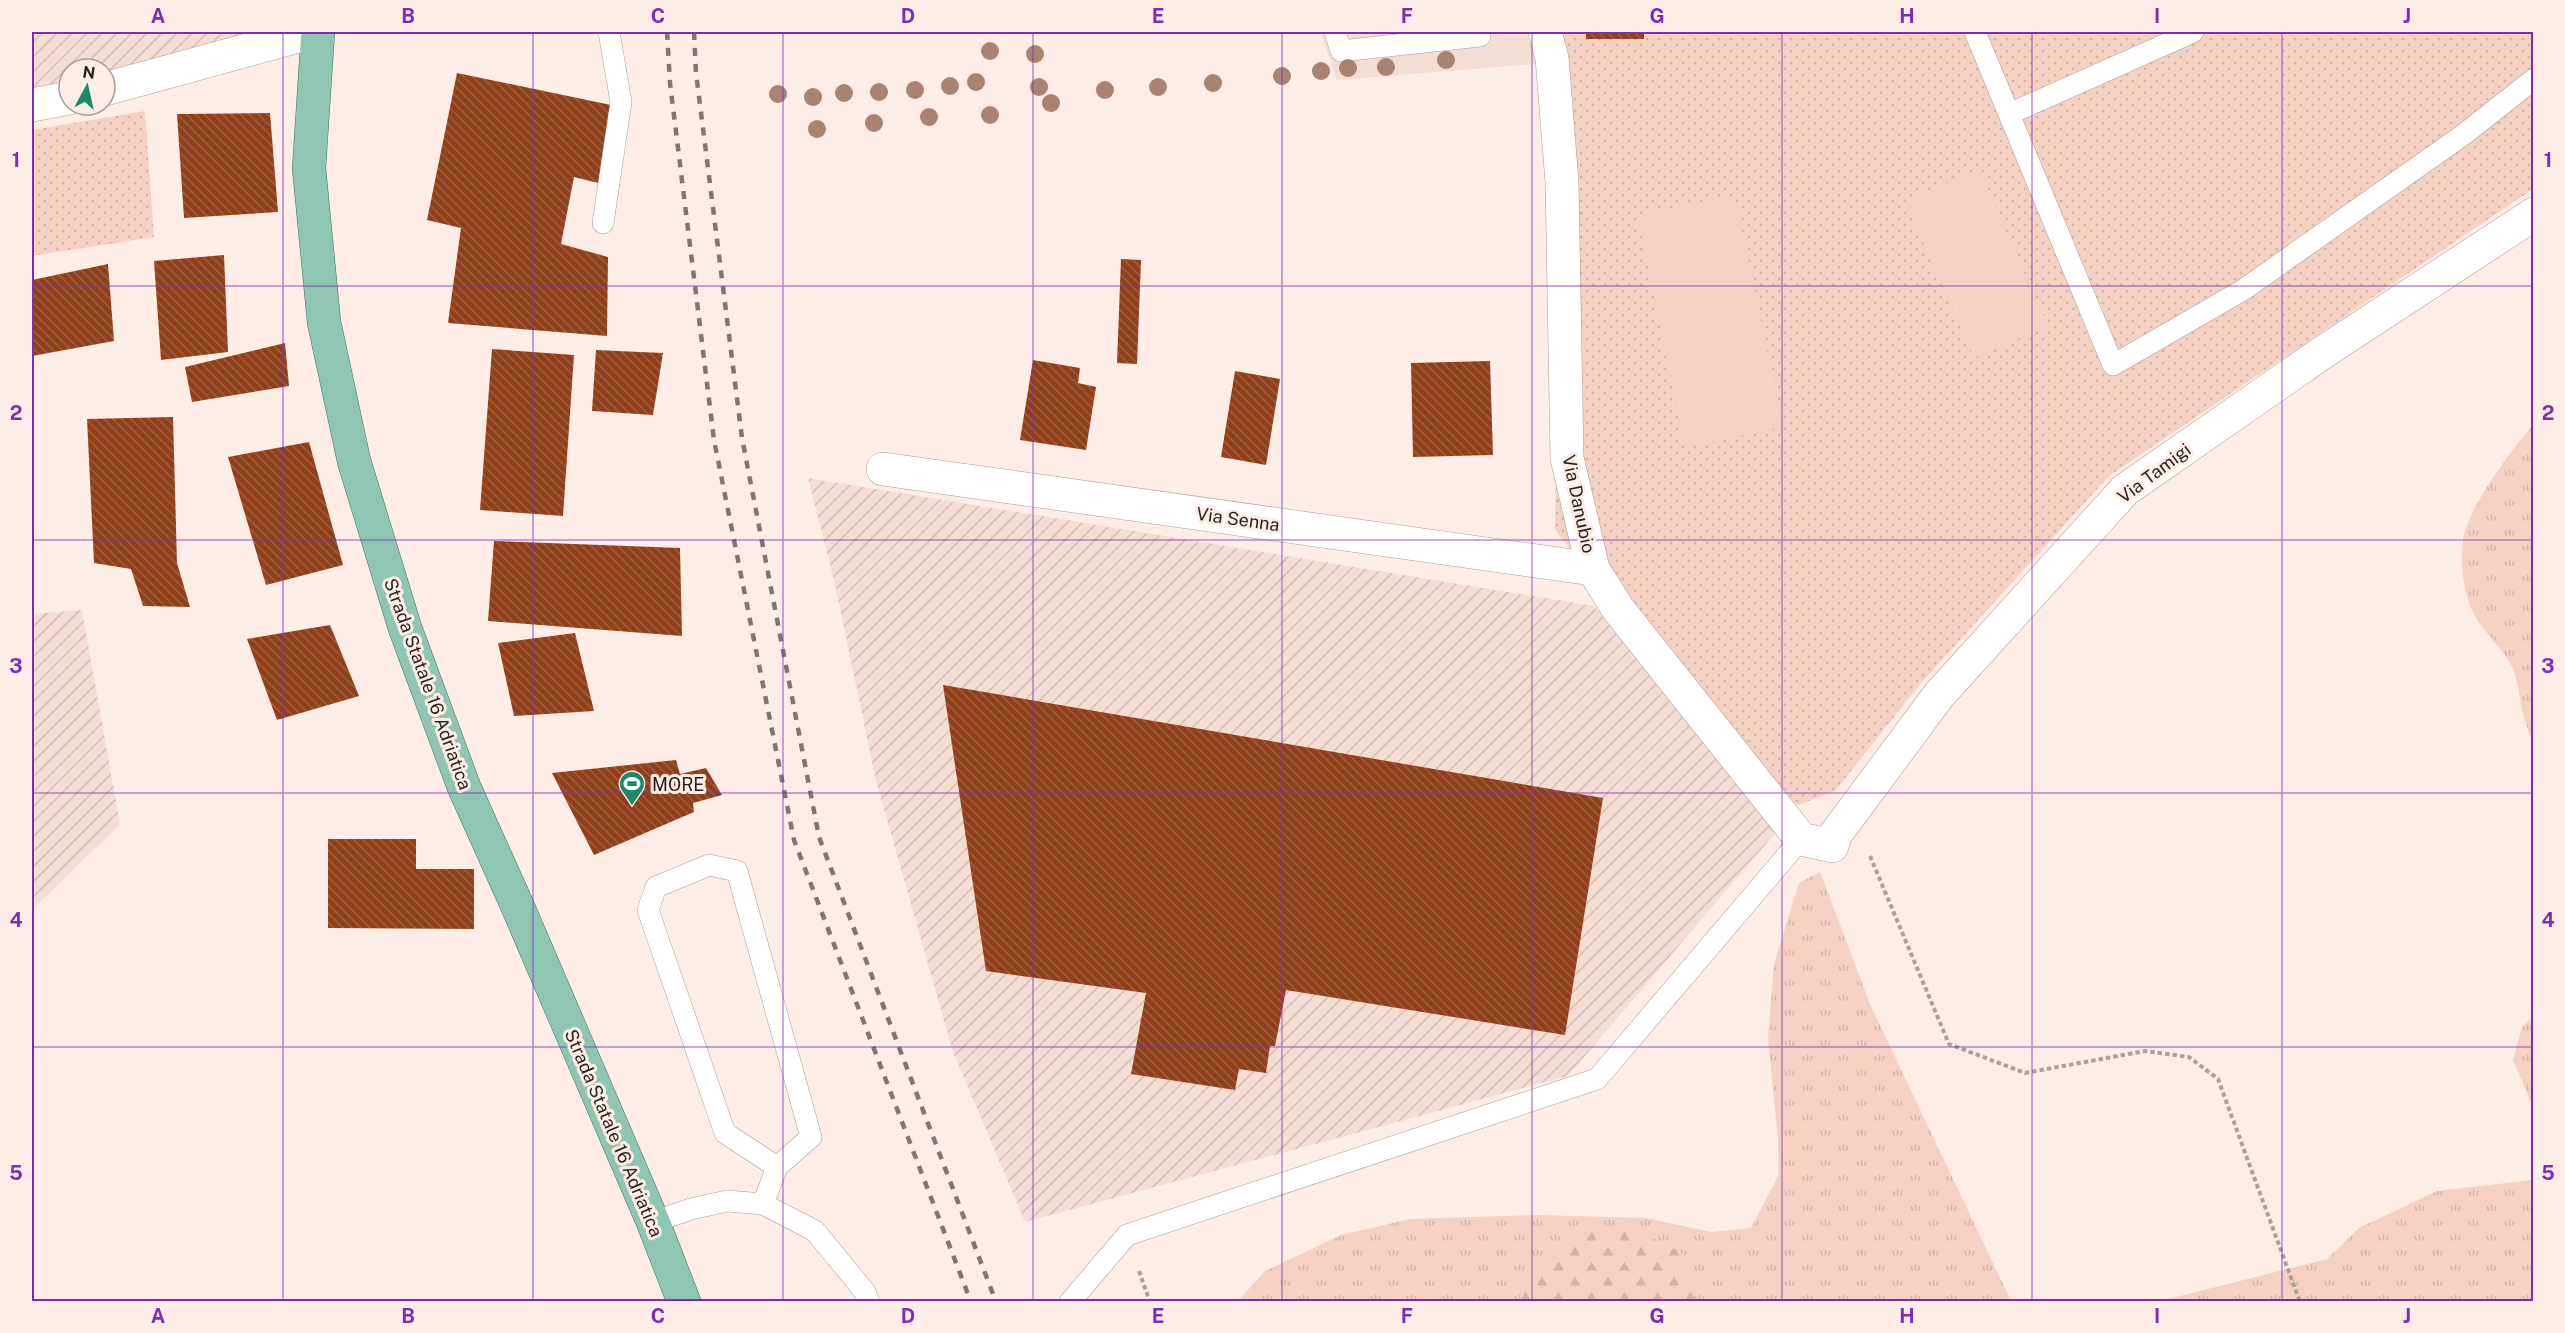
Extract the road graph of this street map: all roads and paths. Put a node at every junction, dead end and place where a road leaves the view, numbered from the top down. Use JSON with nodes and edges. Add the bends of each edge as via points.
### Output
{"nodes":[{"id":1,"x":313,"y":32,"type":"edge"},
{"id":2,"x":318,"y":32,"type":"edge"},
{"id":3,"x":609,"y":32,"type":"edge"},
{"id":4,"x":1335,"y":32,"type":"edge"},
{"id":5,"x":1480,"y":32,"type":"edge"},
{"id":6,"x":1545,"y":32,"type":"edge"},
{"id":7,"x":1975,"y":32,"type":"edge"},
{"id":8,"x":2193,"y":32,"type":"edge"},
{"id":9,"x":2534,"y":79,"type":"edge"},
{"id":10,"x":117,"y":86,"type":"edge"},
{"id":11,"x":57,"y":101,"type":"edge"},
{"id":12,"x":32,"y":105,"type":"edge"},
{"id":13,"x":2009,"y":114,"type":"junction"},
{"id":14,"x":2534,"y":214,"type":"edge"},
{"id":15,"x":603,"y":223,"type":"dead end"},
{"id":16,"x":883,"y":469,"type":"dead end"},
{"id":17,"x":1593,"y":569,"type":"junction"},
{"id":18,"x":1800,"y":839,"type":"junction"},
{"id":19,"x":1868,"y":852,"type":"dead end"},
{"id":20,"x":777,"y":1167,"type":"junction"},
{"id":21,"x":763,"y":1204,"type":"junction"},
{"id":22,"x":653,"y":1222,"type":"junction"},
{"id":23,"x":684,"y":1302,"type":"edge"},
{"id":24,"x":869,"y":1302,"type":"edge"},
{"id":25,"x":1070,"y":1302,"type":"edge"},
{"id":26,"x":2300,"y":1302,"type":"edge"}],
"edges":[{"from":1,"to":10,"type":"street"},
{"from":2,"to":22,"type":"main road","name":"Strada Statale 16 Adriatica","via":[[309,168],[324,322],[354,461],[405,628],[464,787]]},
{"from":3,"to":15,"type":"lane","via":[[621,102]]},
{"from":4,"to":5,"type":"lane","via":[[1341,51],[1480,36]]},
{"from":6,"to":17,"type":"street","name":"Via Danubio","via":[[1552,58],[1562,182],[1567,458]]},
{"from":7,"to":13,"type":"lane"},
{"from":8,"to":13,"type":"lane"},
{"from":9,"to":13,"type":"lane","via":[[2463,135],[2243,290],[2113,365]]},
{"from":11,"to":12,"type":"street"},
{"from":14,"to":18,"type":"street","name":"Via Tamigi","via":[[2322,353],[2125,490],[1939,695],[1835,835],[1832,846]]},
{"from":16,"to":17,"type":"street","name":"Via Senna"},
{"from":17,"to":18,"type":"street","name":"Via Danubio","via":[[1618,609]]},
{"from":18,"to":25,"type":"lane","via":[[1597,1079],[1127,1235]]},
{"from":19,"to":26,"type":"path","via":[[1949,1044],[2025,1073],[2145,1051],[2189,1057],[2218,1079]]},
{"from":20,"to":20,"type":"lane","via":[[811,1137],[737,871],[709,865],[656,887],[648,910],[725,1133]]},
{"from":20,"to":21,"type":"lane"},
{"from":21,"to":22,"type":"lane","via":[[727,1201]]},
{"from":21,"to":24,"type":"lane","via":[[815,1231]]},
{"from":22,"to":23,"type":"main road","name":"Strada Statale 16 Adriatica"}]}
